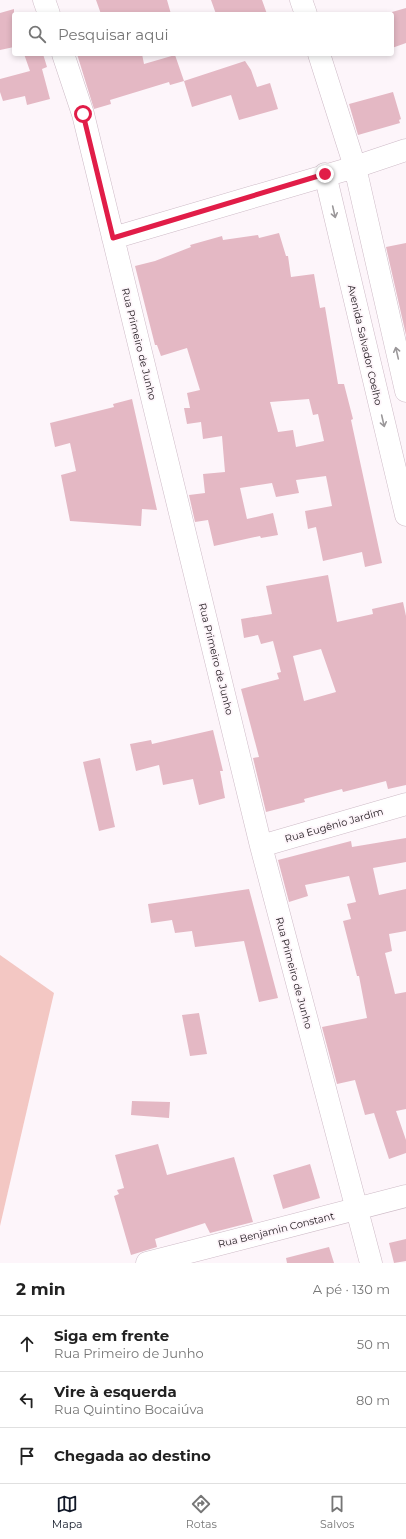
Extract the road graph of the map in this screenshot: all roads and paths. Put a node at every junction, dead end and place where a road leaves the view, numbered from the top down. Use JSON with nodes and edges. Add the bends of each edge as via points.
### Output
{"nodes":[{"id":1,"x":44,"y":0,"type":"edge"},
{"id":2,"x":301,"y":0,"type":"edge"},
{"id":3,"x":48,"y":12,"type":"edge"},
{"id":4,"x":305,"y":12,"type":"edge"},
{"id":5,"x":64,"y":56,"type":"edge"},
{"id":6,"x":319,"y":56,"type":"edge"},
{"id":7,"x":406,"y":150,"type":"edge"},
{"id":8,"x":355,"y":167,"type":"junction"},
{"id":9,"x":325,"y":174,"type":"junction"},
{"id":10,"x":113,"y":238,"type":"junction"},
{"id":11,"x":406,"y":391,"type":"edge"},
{"id":12,"x":406,"y":515,"type":"edge"},
{"id":13,"x":406,"y":804,"type":"edge"},
{"id":14,"x":261,"y":846,"type":"junction"},
{"id":15,"x":406,"y":1196,"type":"edge"},
{"id":16,"x":356,"y":1209,"type":"junction"},
{"id":17,"x":147,"y":1263,"type":"edge"},
{"id":18,"x":371,"y":1263,"type":"edge"}],
"edges":[{"from":1,"to":3,"type":"street"},
{"from":2,"to":4,"type":"street"},
{"from":5,"to":10,"type":"street","name":"Rua Primeiro de Junho","via":[[83,114]]},
{"from":6,"to":8,"type":"street"},
{"from":7,"to":8,"type":"street"},
{"from":8,"to":9,"type":"street"},
{"from":11,"to":8,"type":"street","one_way":true},
{"from":9,"to":10,"type":"street"},
{"from":9,"to":12,"type":"street","name":"Avenida Salvador Coelho","one_way":true},
{"from":10,"to":14,"type":"street","name":"Rua Primeiro de Junho"},
{"from":13,"to":14,"type":"street","name":"Rua Eugênio Jardim"},
{"from":14,"to":16,"type":"street","name":"Rua Primeiro de Junho"},
{"from":15,"to":16,"type":"street","name":"Rua Benjamin Constant"},
{"from":16,"to":17,"type":"street","name":"Rua Benjamin Constant"},
{"from":16,"to":18,"type":"street","name":"Rua Primeiro de Junho"}]}
